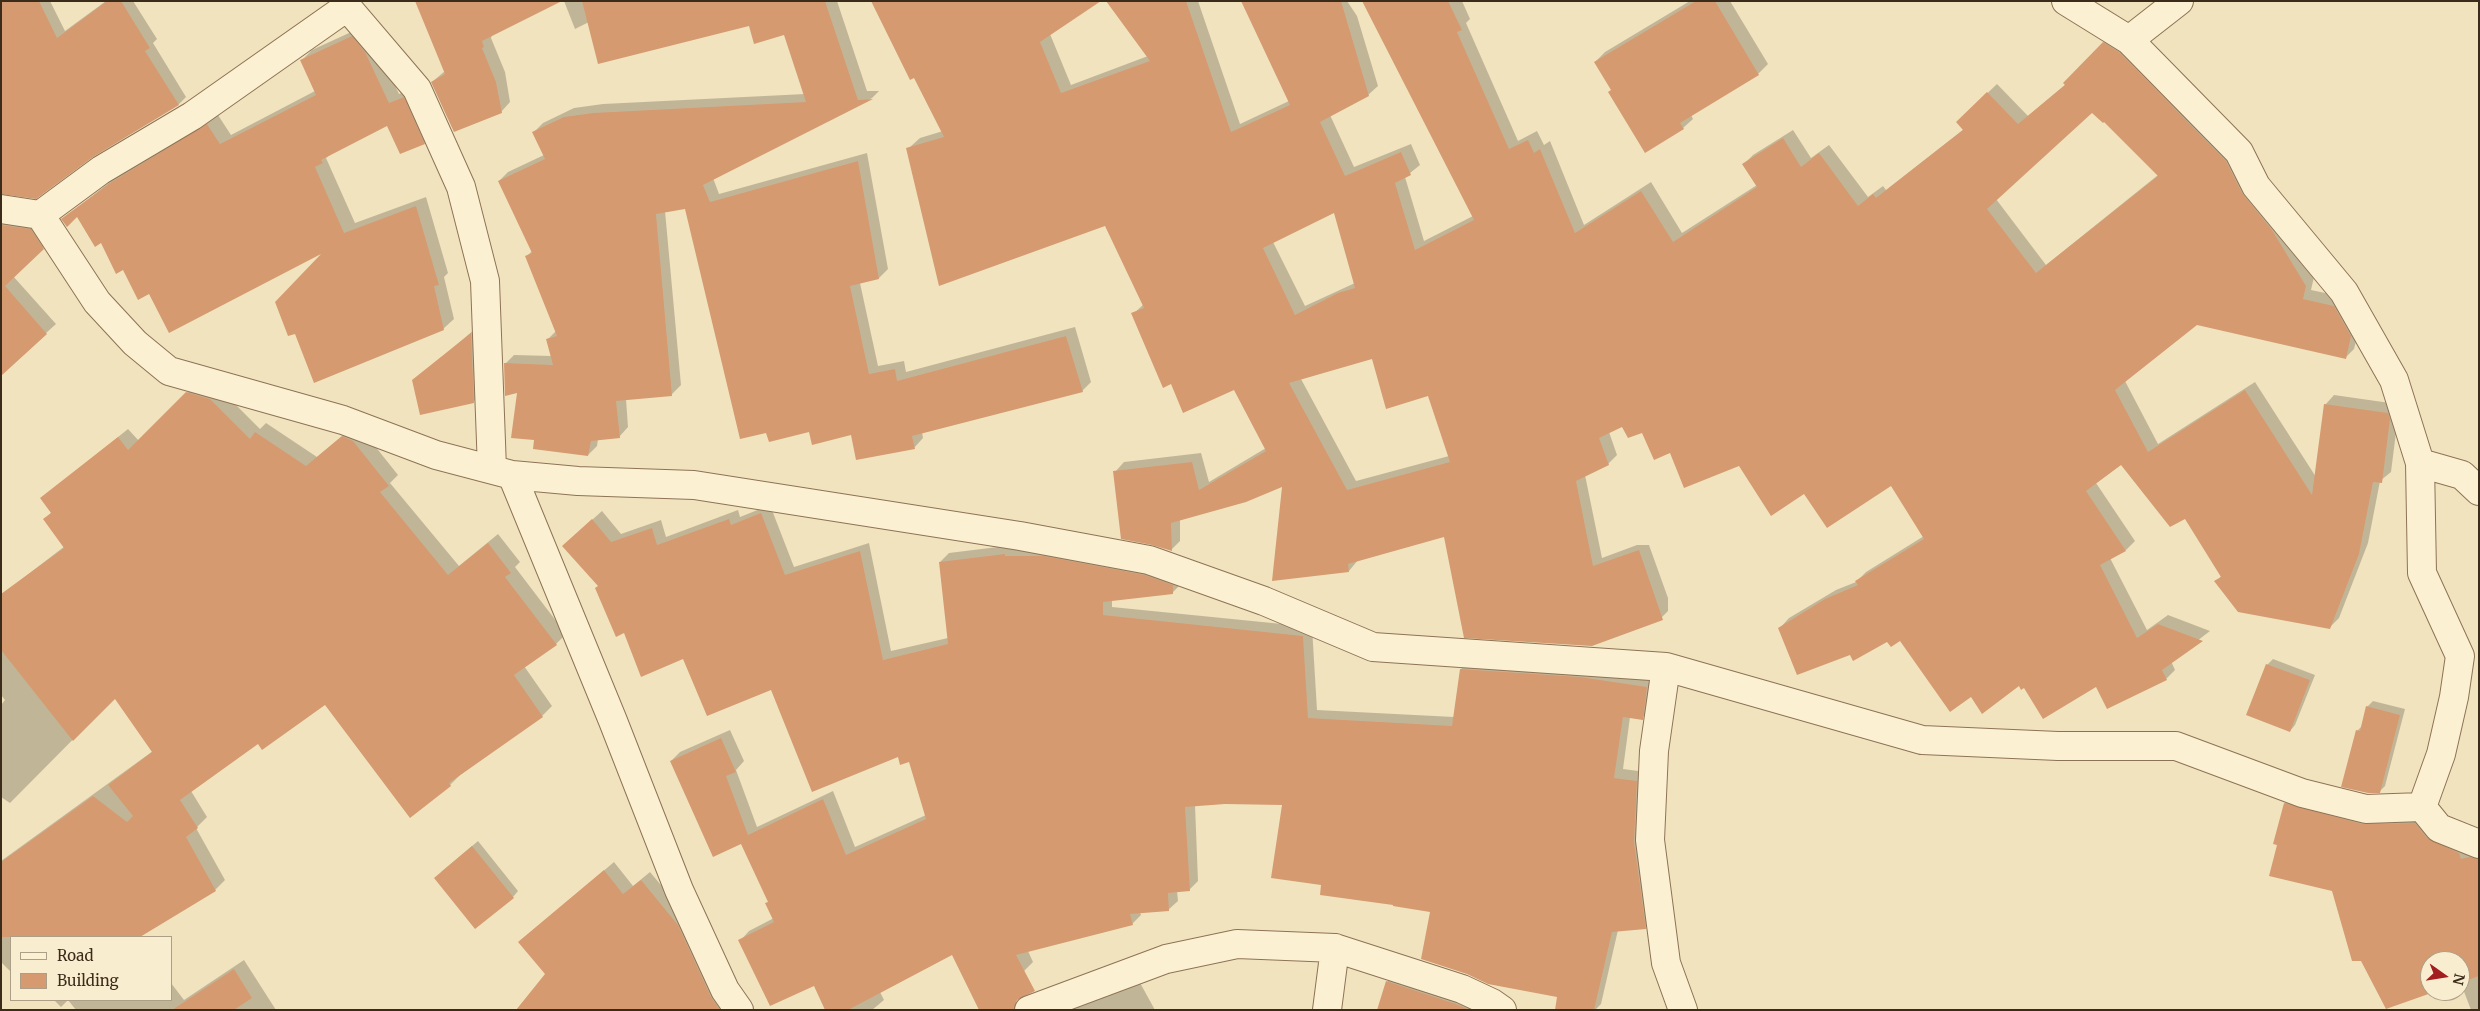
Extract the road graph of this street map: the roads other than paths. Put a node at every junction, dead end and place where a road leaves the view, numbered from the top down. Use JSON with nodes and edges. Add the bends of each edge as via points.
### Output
{"nodes":[{"id":1,"x":2066,"y":1,"type":"edge"},
{"id":2,"x":2179,"y":1,"type":"edge"},
{"id":3,"x":345,"y":4,"type":"edge"},
{"id":4,"x":2129,"y":40,"type":"junction"},
{"id":5,"x":1,"y":209,"type":"edge"},
{"id":6,"x":40,"y":215,"type":"junction"},
{"id":7,"x":2420,"y":462,"type":"junction"},
{"id":8,"x":502,"y":472,"type":"junction"},
{"id":9,"x":2479,"y":491,"type":"edge"},
{"id":10,"x":1666,"y":667,"type":"junction"},
{"id":11,"x":2422,"y":807,"type":"junction"},
{"id":12,"x":2479,"y":844,"type":"edge"},
{"id":13,"x":1335,"y":948,"type":"junction"},
{"id":14,"x":739,"y":1010,"type":"edge"},
{"id":15,"x":1029,"y":1010,"type":"edge"},
{"id":16,"x":1327,"y":1010,"type":"edge"},
{"id":17,"x":1502,"y":1010,"type":"edge"},
{"id":18,"x":1683,"y":1010,"type":"edge"}],
"edges":[{"from":1,"to":4,"type":"street"},
{"from":2,"to":4,"type":"street"},
{"from":3,"to":6,"type":"street","via":[[192,116],[101,170]]},
{"from":3,"to":8,"type":"street","via":[[417,89],[461,187],[485,281]]},
{"from":4,"to":7,"type":"street","via":[[2239,152],[2256,186],[2344,292],[2394,380]]},
{"from":5,"to":6,"type":"street"},
{"from":6,"to":8,"type":"street","via":[[97,302],[134,343],[169,371],[342,420],[436,454]]},
{"from":7,"to":9,"type":"street","via":[[2462,475]]},
{"from":7,"to":11,"type":"street","via":[[2422,573],[2460,656],[2441,754]]},
{"from":8,"to":10,"type":"street","via":[[578,481],[694,485],[1020,536],[1149,560],[1264,601],[1373,647]]},
{"from":8,"to":14,"type":"street","via":[[613,721],[679,890],[725,990]]},
{"from":10,"to":11,"type":"street","via":[[1922,740],[2058,746],[2176,746],[2302,793],[2366,809]]},
{"from":10,"to":18,"type":"street","via":[[1654,750],[1650,840],[1666,963]]},
{"from":11,"to":12,"type":"street","via":[[2439,828]]},
{"from":13,"to":15,"type":"street","via":[[1237,944],[1166,960]]},
{"from":13,"to":16,"type":"street"},
{"from":13,"to":17,"type":"street","via":[[1462,989]]}]}
